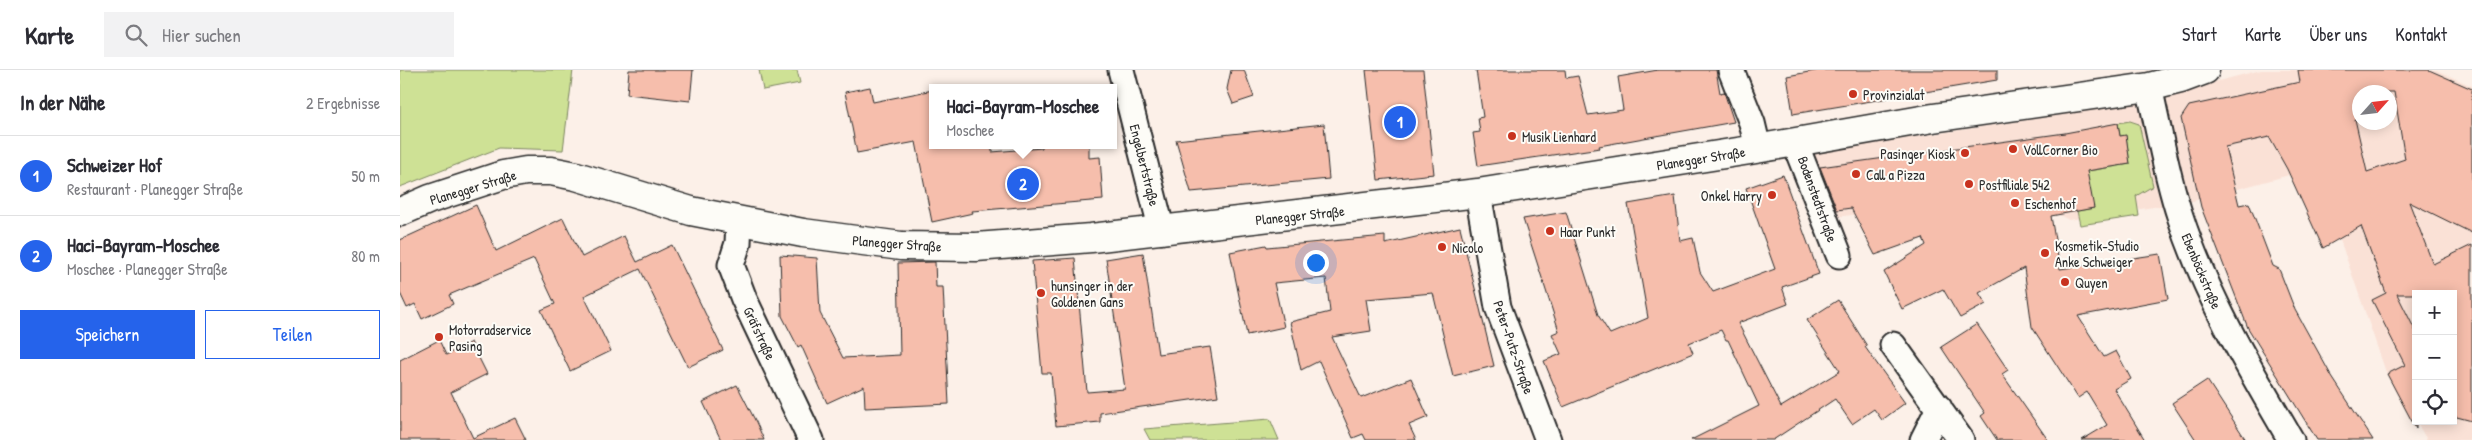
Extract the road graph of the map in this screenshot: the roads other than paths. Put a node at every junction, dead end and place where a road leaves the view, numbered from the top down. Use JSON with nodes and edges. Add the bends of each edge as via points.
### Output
{"nodes":[{"id":1,"x":1121,"y":70,"type":"edge"},
{"id":2,"x":1731,"y":70,"type":"edge"},
{"id":3,"x":2204,"y":70,"type":"edge"},
{"id":4,"x":2149,"y":87,"type":"junction"},
{"id":5,"x":1800,"y":141,"type":"junction"},
{"id":6,"x":1758,"y":148,"type":"junction"},
{"id":7,"x":1478,"y":193,"type":"junction"},
{"id":8,"x":400,"y":212,"type":"edge"},
{"id":9,"x":739,"y":221,"type":"junction"},
{"id":10,"x":1162,"y":231,"type":"junction"},
{"id":11,"x":1840,"y":256,"type":"dead end"},
{"id":12,"x":1892,"y":345,"type":"dead end"},
{"id":13,"x":1940,"y":408,"type":"junction"},
{"id":14,"x":811,"y":440,"type":"edge"},
{"id":15,"x":1548,"y":440,"type":"edge"},
{"id":16,"x":1923,"y":440,"type":"edge"},
{"id":17,"x":1961,"y":440,"type":"edge"},
{"id":18,"x":2292,"y":440,"type":"edge"}],
"edges":[{"from":1,"to":10,"type":"street","name":"Engelbertstraße"},
{"from":2,"to":6,"type":"street","via":[[1752,123]]},
{"from":3,"to":4,"type":"main road","name":"Planegger Straße"},
{"from":4,"to":5,"type":"main road","name":"Planegger Straße"},
{"from":4,"to":18,"type":"street","name":"Ebenböckstraße","via":[[2180,215],[2202,276]]},
{"from":5,"to":6,"type":"main road","name":"Planegger Straße"},
{"from":5,"to":11,"type":"street","name":"Bodenstedtstraße","via":[[1800,156]]},
{"from":6,"to":7,"type":"main road","name":"Planegger Straße"},
{"from":7,"to":10,"type":"main road","name":"Planegger Straße"},
{"from":7,"to":15,"type":"street","name":"Peter-Putz-Straße","via":[[1498,307]]},
{"from":8,"to":9,"type":"main road","name":"Planegger Straße","via":[[503,175],[552,171],[691,211]]},
{"from":9,"to":10,"type":"main road","name":"Planegger Straße","via":[[901,246],[944,247],[1072,240]]},
{"from":9,"to":14,"type":"street","name":"Gräfstraße","via":[[738,243],[731,265],[744,300]]},
{"from":12,"to":13,"type":"street"},
{"from":13,"to":16,"type":"street"},
{"from":13,"to":17,"type":"street"}]}
